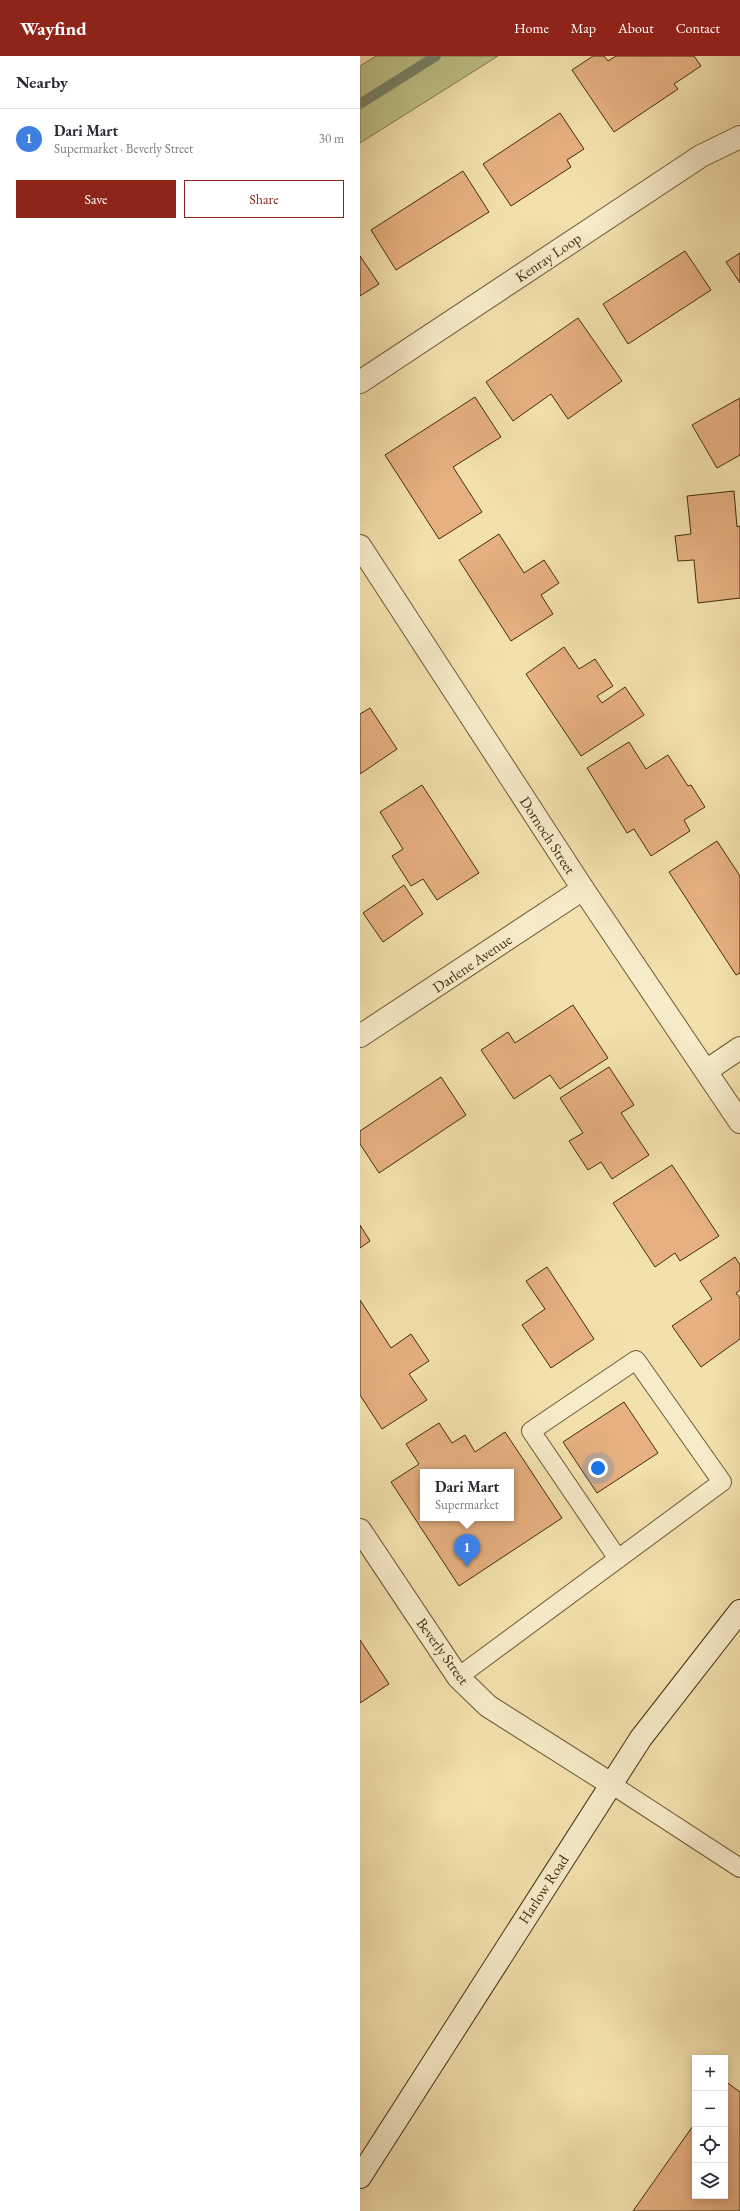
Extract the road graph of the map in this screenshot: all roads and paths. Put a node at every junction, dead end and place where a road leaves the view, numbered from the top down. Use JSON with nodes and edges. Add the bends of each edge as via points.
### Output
{"nodes":[{"id":1,"x":740,"y":138,"type":"edge"},
{"id":2,"x":360,"y":382,"type":"edge"},
{"id":3,"x":360,"y":546,"type":"edge"},
{"id":4,"x":583,"y":889,"type":"junction"},
{"id":5,"x":360,"y":1036,"type":"edge"},
{"id":6,"x":740,"y":1048,"type":"edge"},
{"id":7,"x":706,"y":1071,"type":"junction"},
{"id":8,"x":740,"y":1122,"type":"edge"},
{"id":9,"x":360,"y":1530,"type":"edge"},
{"id":10,"x":618,"y":1559,"type":"junction"},
{"id":11,"x":740,"y":1611,"type":"edge"},
{"id":12,"x":458,"y":1677,"type":"junction"},
{"id":13,"x":611,"y":1784,"type":"junction"},
{"id":14,"x":740,"y":1868,"type":"edge"},
{"id":15,"x":360,"y":2177,"type":"edge"}],
"edges":[{"from":1,"to":2,"type":"street","name":"Kenray Loop","via":[[701,156]]},
{"from":3,"to":4,"type":"street","name":"Dornoch Street"},
{"from":4,"to":5,"type":"street","name":"Darlene Avenue"},
{"from":4,"to":7,"type":"street","name":"Dornoch Street"},
{"from":6,"to":7,"type":"street"},
{"from":7,"to":8,"type":"street","name":"Dornoch Street"},
{"from":9,"to":12,"type":"street","name":"Beverly Street"},
{"from":10,"to":10,"type":"lane","via":[[722,1482],[636,1360],[531,1431]]},
{"from":10,"to":12,"type":"lane"},
{"from":11,"to":13,"type":"street","name":"Harlow Road","via":[[641,1738]]},
{"from":12,"to":13,"type":"street","name":"Beverly Street","via":[[488,1706]]},
{"from":13,"to":14,"type":"lane"},
{"from":13,"to":15,"type":"street","name":"Harlow Road"}]}
